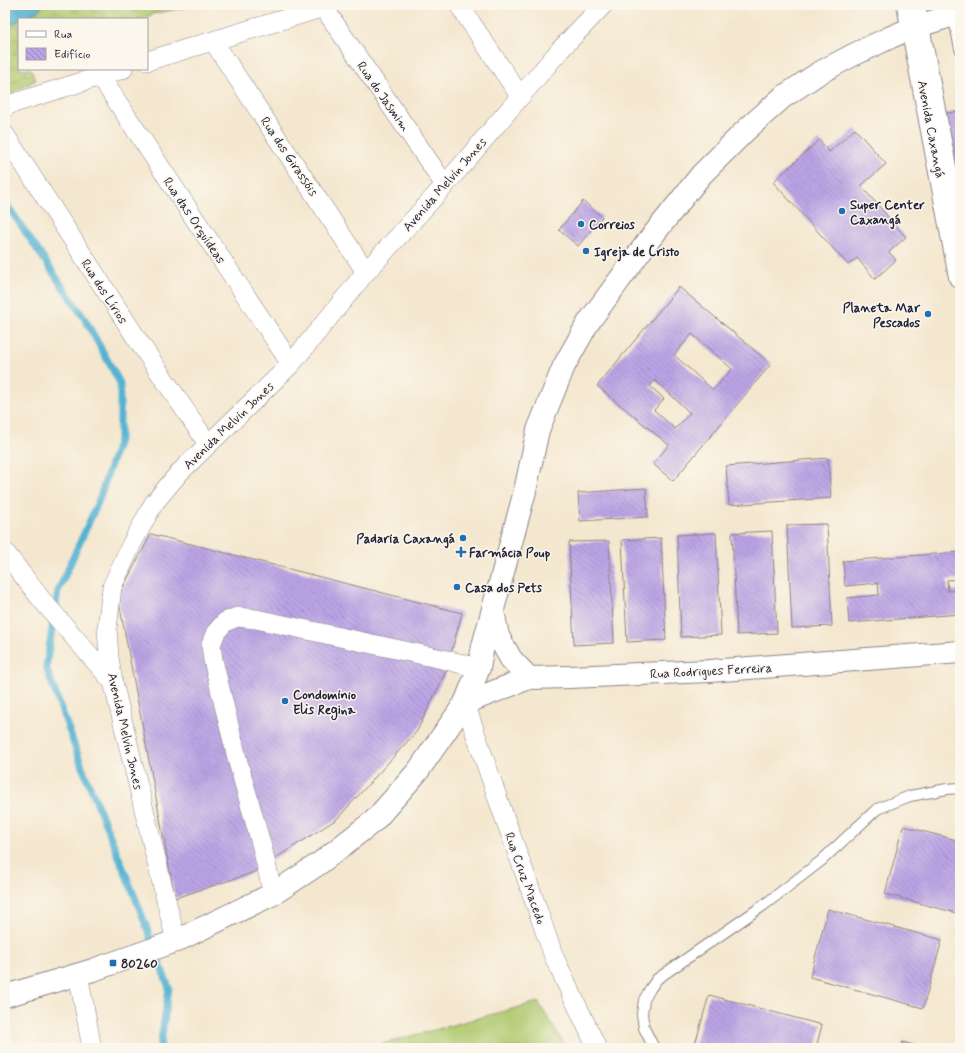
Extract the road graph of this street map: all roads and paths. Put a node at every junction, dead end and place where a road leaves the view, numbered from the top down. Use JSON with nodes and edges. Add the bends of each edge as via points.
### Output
{"nodes":[{"id":1,"x":459,"y":5,"type":"edge"},
{"id":2,"x":603,"y":5,"type":"edge"},
{"id":3,"x":908,"y":5,"type":"edge"},
{"id":4,"x":327,"y":6,"type":"edge"},
{"id":5,"x":955,"y":11,"type":"edge"},
{"id":6,"x":918,"y":19,"type":"edge"},
{"id":7,"x":213,"y":41,"type":"junction"},
{"id":8,"x":960,"y":49,"type":"edge"},
{"id":9,"x":148,"y":61,"type":"edge"},
{"id":10,"x":120,"y":70,"type":"edge"},
{"id":11,"x":100,"y":76,"type":"junction"},
{"id":12,"x":520,"y":96,"type":"junction"},
{"id":13,"x":5,"y":108,"type":"edge"},
{"id":14,"x":5,"y":135,"type":"edge"},
{"id":15,"x":445,"y":185,"type":"junction"},
{"id":16,"x":960,"y":213,"type":"edge"},
{"id":17,"x":366,"y":272,"type":"junction"},
{"id":18,"x":960,"y":277,"type":"edge"},
{"id":19,"x":291,"y":364,"type":"junction"},
{"id":20,"x":208,"y":444,"type":"junction"},
{"id":21,"x":5,"y":552,"type":"edge"},
{"id":22,"x":492,"y":610,"type":"junction"},
{"id":23,"x":960,"y":652,"type":"edge"},
{"id":24,"x":478,"y":668,"type":"junction"},
{"id":25,"x":529,"y":678,"type":"junction"},
{"id":26,"x":113,"y":682,"type":"junction"},
{"id":27,"x":466,"y":702,"type":"junction"},
{"id":28,"x":960,"y":788,"type":"edge"},
{"id":29,"x":273,"y":894,"type":"junction"},
{"id":30,"x":173,"y":942,"type":"junction"},
{"id":31,"x":78,"y":974,"type":"junction"},
{"id":32,"x":5,"y":996,"type":"edge"},
{"id":33,"x":92,"y":1048,"type":"edge"},
{"id":34,"x":598,"y":1048,"type":"edge"},
{"id":35,"x":654,"y":1048,"type":"edge"}],
"edges":[{"from":1,"to":12,"type":"street"},
{"from":2,"to":12,"type":"street","name":"Avenida Melvin Jones"},
{"from":3,"to":6,"type":"main road","name":"Avenida Caxangá"},
{"from":4,"to":7,"type":"street"},
{"from":4,"to":15,"type":"street","name":"Rua do Jasmim"},
{"from":5,"to":6,"type":"main road"},
{"from":5,"to":8,"type":"lane"},
{"from":6,"to":16,"type":"lane"},
{"from":6,"to":18,"type":"main road","name":"Avenida Caxangá"},
{"from":6,"to":22,"type":"main road","via":[[891,37],[819,73],[783,97],[746,130],[701,174],[588,323],[564,366],[538,430],[525,491]]},
{"from":7,"to":9,"type":"street"},
{"from":7,"to":17,"type":"street","name":"Rua dos Girassóis"},
{"from":10,"to":11,"type":"street"},
{"from":11,"to":13,"type":"street"},
{"from":11,"to":19,"type":"street","name":"Rua das Orquídeas"},
{"from":12,"to":15,"type":"street","name":"Avenida Melvin Jones"},
{"from":14,"to":20,"type":"street","name":"Rua dos Lírios"},
{"from":15,"to":17,"type":"street","name":"Avenida Melvin Jones"},
{"from":17,"to":19,"type":"street","name":"Avenida Melvin Jones"},
{"from":19,"to":20,"type":"street","name":"Avenida Melvin Jones"},
{"from":20,"to":26,"type":"street","name":"Avenida Melvin Jones","via":[[154,503],[130,544],[112,587],[107,629]]},
{"from":21,"to":26,"type":"street","via":[[41,599]]},
{"from":22,"to":24,"type":"main road"},
{"from":22,"to":25,"type":"main road","via":[[498,636],[511,659]]},
{"from":23,"to":25,"type":"main road","name":"Rua Rodrigues Ferreira","via":[[709,671]]},
{"from":24,"to":27,"type":"main road"},
{"from":24,"to":29,"type":"street","via":[[256,619],[238,617],[225,622],[216,632],[211,644],[213,660]]},
{"from":25,"to":27,"type":"main road","name":"Rua Rodrigues Ferreira"},
{"from":26,"to":30,"type":"street","name":"Avenida Melvin Jones"},
{"from":27,"to":29,"type":"main road","via":[[418,771],[375,820],[320,863]]},
{"from":27,"to":34,"type":"street","name":"Rua Cruz Macedo","via":[[554,957]]},
{"from":28,"to":35,"type":"lane","via":[[910,796],[878,809],[821,861],[764,905],[657,979],[644,1000],[642,1014],[644,1028]]},
{"from":29,"to":30,"type":"main road"},
{"from":30,"to":31,"type":"main road"},
{"from":31,"to":32,"type":"main road"},
{"from":31,"to":33,"type":"street"}]}
